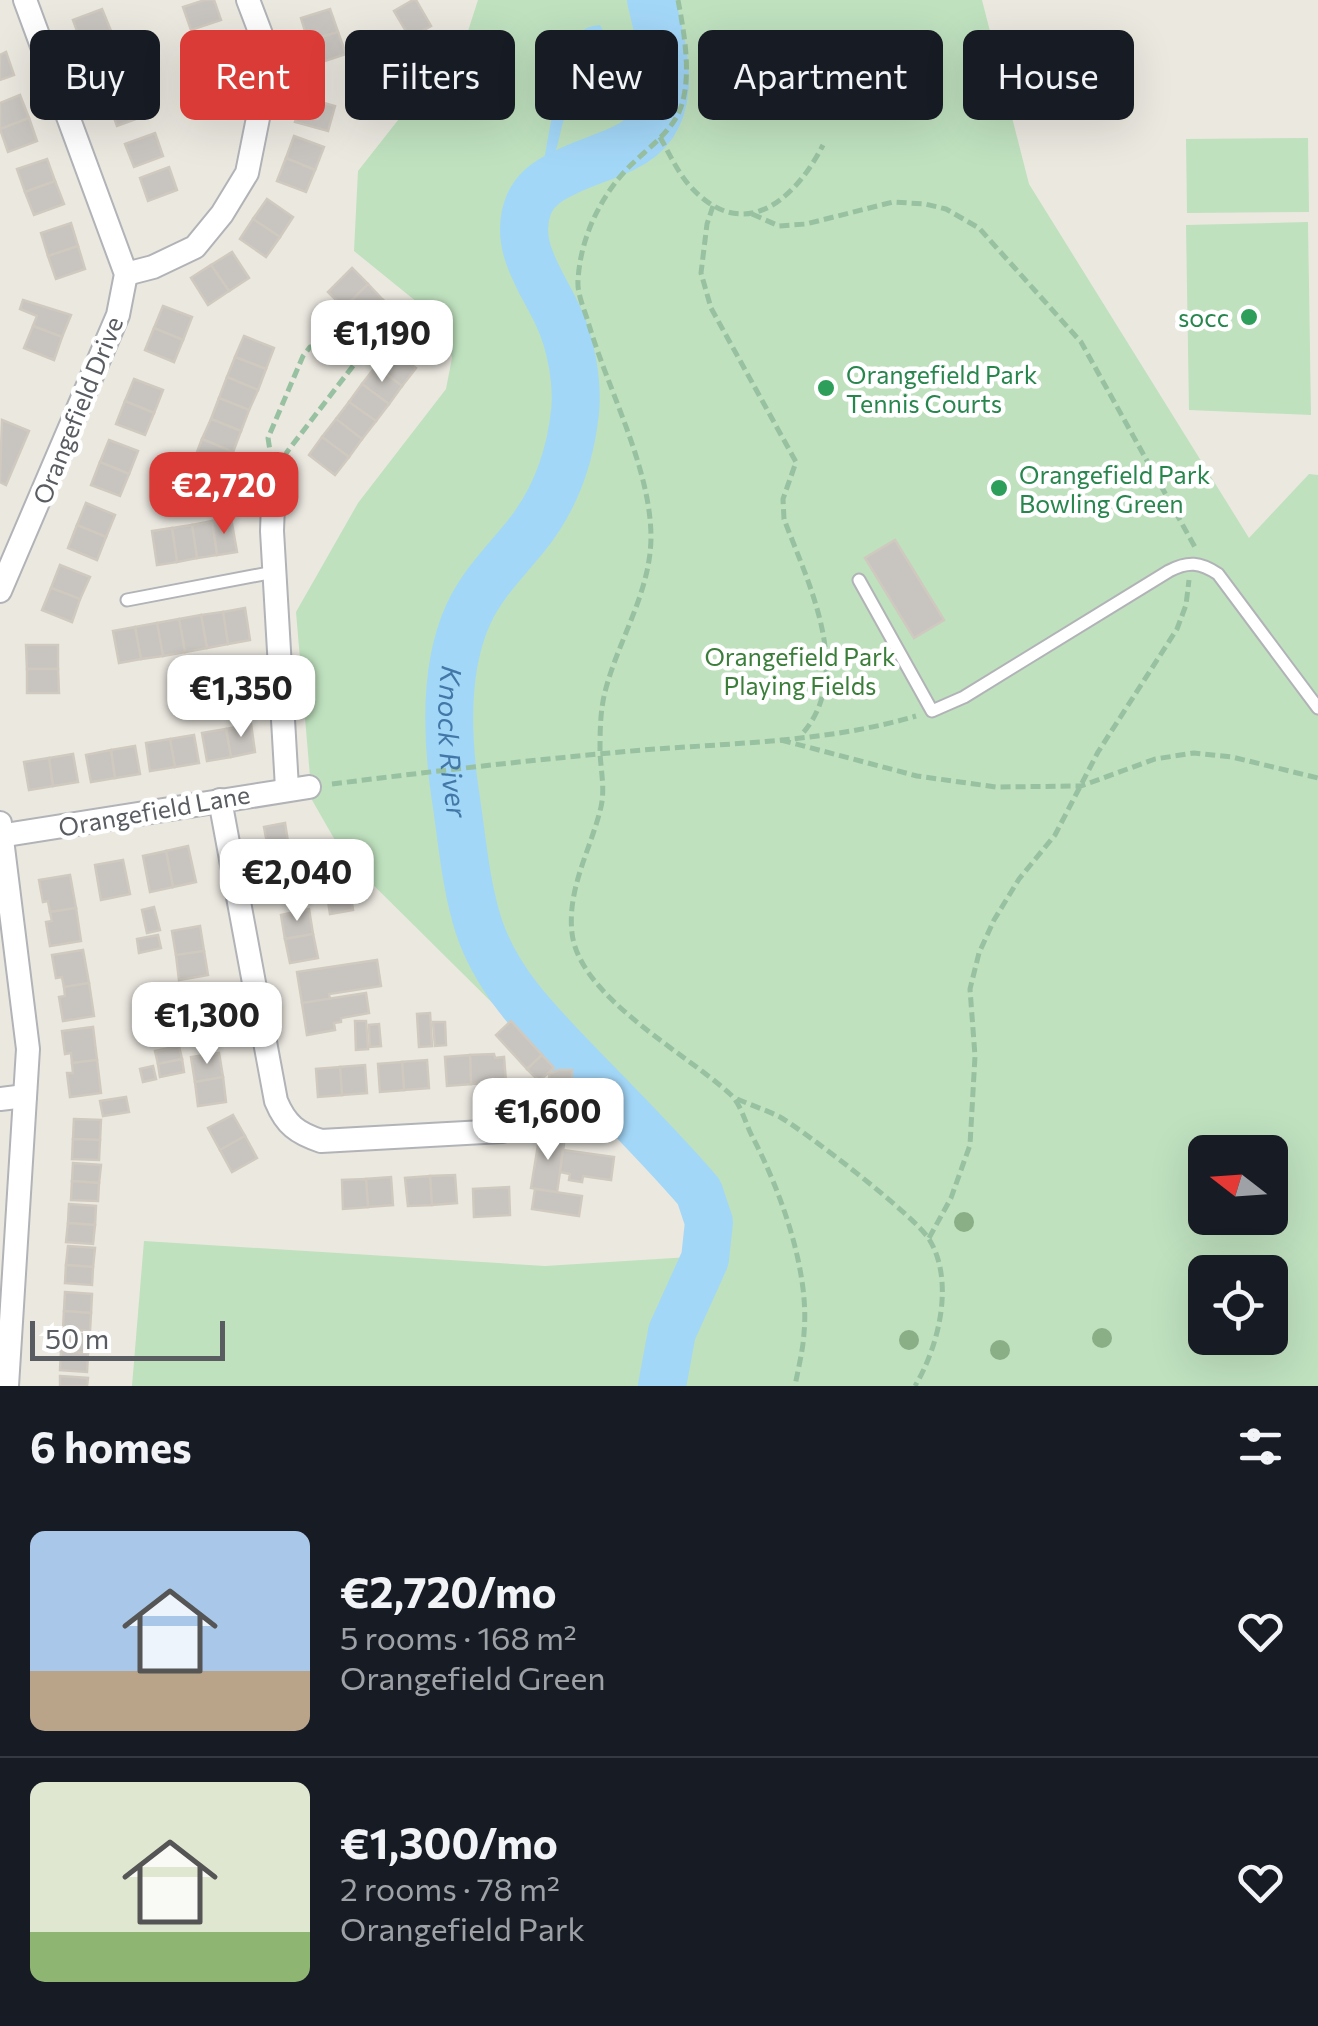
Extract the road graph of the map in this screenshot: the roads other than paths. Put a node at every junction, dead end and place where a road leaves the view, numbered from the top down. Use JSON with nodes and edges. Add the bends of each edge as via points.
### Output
{"nodes":[{"id":1,"x":26,"y":0,"type":"edge"},
{"id":2,"x":248,"y":0,"type":"edge"},
{"id":3,"x":126,"y":274,"type":"junction"},
{"id":4,"x":274,"y":476,"type":"road end"},
{"id":5,"x":274,"y":572,"type":"junction"},
{"id":6,"x":859,"y":580,"type":"dead end"},
{"id":7,"x":0,"y":591,"type":"edge"},
{"id":8,"x":128,"y":600,"type":"dead end"},
{"id":9,"x":1318,"y":708,"type":"edge"},
{"id":10,"x":220,"y":800,"type":"junction"},
{"id":11,"x":0,"y":832,"type":"edge"},
{"id":12,"x":25,"y":1096,"type":"junction"},
{"id":13,"x":0,"y":1099,"type":"edge"},
{"id":14,"x":502,"y":1132,"type":"dead end"},
{"id":15,"x":8,"y":1386,"type":"edge"}],
"edges":[{"from":1,"to":3,"type":"street"},
{"from":2,"to":3,"type":"street","via":[[270,58],[248,173],[195,247]]},
{"from":3,"to":7,"type":"street","name":"Orangefield Drive","via":[[118,315]]},
{"from":4,"to":5,"type":"street"},
{"from":5,"to":8,"type":"lane"},
{"from":5,"to":10,"type":"street","name":"Orangefield Lane","via":[[298,787]]},
{"from":6,"to":9,"type":"lane","via":[[932,711],[1183,563],[1218,574]]},
{"from":10,"to":11,"type":"street","name":"Orangefield Lane"},
{"from":10,"to":14,"type":"street","via":[[285,1122],[322,1141]]},
{"from":11,"to":12,"type":"street","via":[[28,1049]]},
{"from":12,"to":13,"type":"street"},
{"from":12,"to":15,"type":"street"}]}
